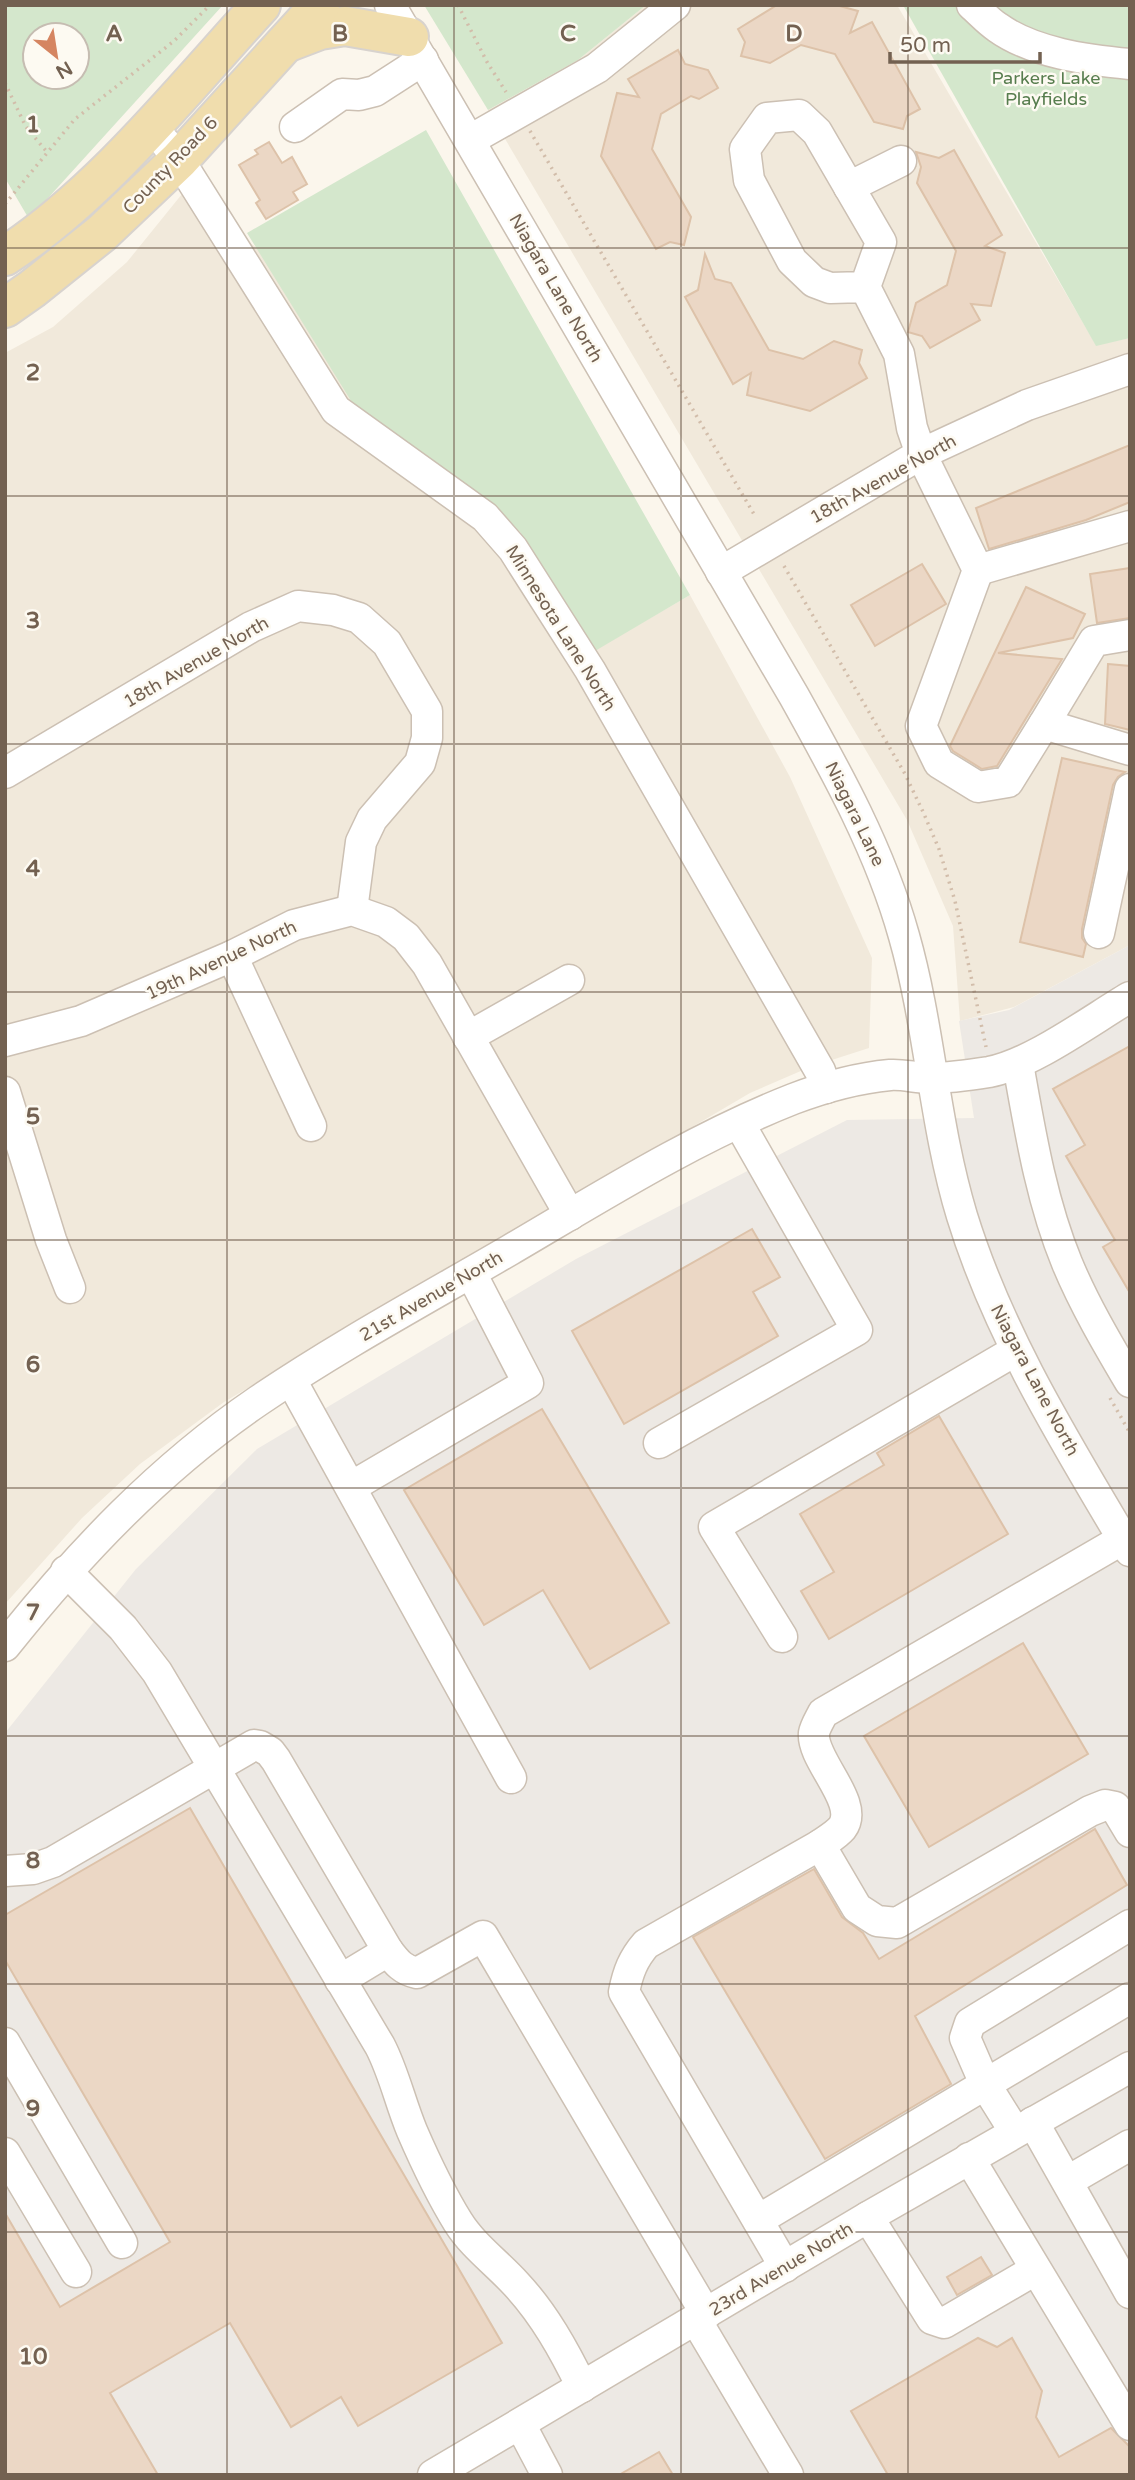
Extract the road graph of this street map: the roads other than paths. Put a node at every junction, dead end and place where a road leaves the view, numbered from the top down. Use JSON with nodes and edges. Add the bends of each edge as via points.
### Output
{"nodes":[{"id":1,"x":261,"y":5,"type":"edge"},
{"id":2,"x":320,"y":5,"type":"edge"},
{"id":3,"x":390,"y":5,"type":"edge"},
{"id":4,"x":675,"y":5,"type":"edge"},
{"id":5,"x":972,"y":5,"type":"edge"},
{"id":6,"x":284,"y":43,"type":"junction"},
{"id":7,"x":416,"y":49,"type":"junction"},
{"id":8,"x":1130,"y":64,"type":"edge"},
{"id":9,"x":151,"y":125,"type":"junction"},
{"id":10,"x":295,"y":127,"type":"dead end"},
{"id":11,"x":470,"y":140,"type":"junction"},
{"id":12,"x":179,"y":160,"type":"junction"},
{"id":13,"x":901,"y":162,"type":"dead end"},
{"id":14,"x":849,"y":187,"type":"junction"},
{"id":15,"x":5,"y":256,"type":"edge"},
{"id":16,"x":865,"y":287,"type":"junction"},
{"id":17,"x":5,"y":307,"type":"edge"},
{"id":18,"x":1130,"y":369,"type":"edge"},
{"id":19,"x":921,"y":454,"type":"junction"},
{"id":20,"x":1130,"y":526,"type":"edge"},
{"id":21,"x":978,"y":570,"type":"junction"},
{"id":22,"x":721,"y":572,"type":"junction"},
{"id":23,"x":1130,"y":635,"type":"edge"},
{"id":24,"x":1044,"y":724,"type":"junction"},
{"id":25,"x":1130,"y":750,"type":"edge"},
{"id":26,"x":5,"y":773,"type":"edge"},
{"id":27,"x":1130,"y":789,"type":"edge"},
{"id":28,"x":352,"y":910,"type":"junction"},
{"id":29,"x":1099,"y":933,"type":"dead end"},
{"id":30,"x":232,"y":956,"type":"junction"},
{"id":31,"x":569,"y":980,"type":"dead end"},
{"id":32,"x":1130,"y":997,"type":"edge"},
{"id":33,"x":468,"y":1037,"type":"junction"},
{"id":34,"x":5,"y":1041,"type":"edge"},
{"id":35,"x":1004,"y":1068,"type":"junction"},
{"id":36,"x":932,"y":1078,"type":"junction"},
{"id":37,"x":826,"y":1088,"type":"junction"},
{"id":38,"x":5,"y":1092,"type":"edge"},
{"id":39,"x":739,"y":1123,"type":"junction"},
{"id":40,"x":311,"y":1126,"type":"dead end"},
{"id":41,"x":570,"y":1215,"type":"junction"},
{"id":42,"x":471,"y":1273,"type":"junction"},
{"id":43,"x":70,"y":1288,"type":"dead end"},
{"id":44,"x":1015,"y":1351,"type":"junction"},
{"id":45,"x":290,"y":1380,"type":"junction"},
{"id":46,"x":1120,"y":1389,"type":"edge"},
{"id":47,"x":659,"y":1443,"type":"dead end"},
{"id":48,"x":351,"y":1487,"type":"junction"},
{"id":49,"x":1123,"y":1528,"type":"edge"},
{"id":50,"x":66,"y":1571,"type":"junction"},
{"id":51,"x":782,"y":1637,"type":"dead end"},
{"id":52,"x":5,"y":1646,"type":"edge"},
{"id":53,"x":213,"y":1768,"type":"junction"},
{"id":54,"x":511,"y":1778,"type":"dead end"},
{"id":55,"x":1119,"y":1798,"type":"edge"},
{"id":56,"x":1130,"y":1832,"type":"edge"},
{"id":57,"x":820,"y":1845,"type":"junction"},
{"id":58,"x":5,"y":1871,"type":"edge"},
{"id":59,"x":1130,"y":1925,"type":"edge"},
{"id":60,"x":388,"y":1951,"type":"junction"},
{"id":61,"x":340,"y":1980,"type":"junction"},
{"id":62,"x":1130,"y":1998,"type":"edge"},
{"id":63,"x":5,"y":2043,"type":"edge"},
{"id":64,"x":1130,"y":2067,"type":"edge"},
{"id":65,"x":985,"y":2084,"type":"junction"},
{"id":66,"x":1024,"y":2127,"type":"junction"},
{"id":67,"x":1130,"y":2145,"type":"edge"},
{"id":68,"x":5,"y":2153,"type":"edge"},
{"id":69,"x":969,"y":2158,"type":"junction"},
{"id":70,"x":1068,"y":2181,"type":"junction"},
{"id":71,"x":868,"y":2217,"type":"junction"},
{"id":72,"x":758,"y":2220,"type":"junction"},
{"id":73,"x":122,"y":2243,"type":"dead end"},
{"id":74,"x":785,"y":2267,"type":"junction"},
{"id":75,"x":1035,"y":2270,"type":"junction"},
{"id":76,"x":76,"y":2272,"type":"dead end"},
{"id":77,"x":1130,"y":2293,"type":"edge"},
{"id":78,"x":701,"y":2317,"type":"junction"},
{"id":79,"x":582,"y":2387,"type":"junction"},
{"id":80,"x":520,"y":2424,"type":"junction"},
{"id":81,"x":1130,"y":2426,"type":"edge"},
{"id":82,"x":433,"y":2475,"type":"edge"},
{"id":83,"x":547,"y":2475,"type":"edge"},
{"id":84,"x":788,"y":2475,"type":"edge"}],
"edges":[{"from":1,"to":9,"type":"main road"},
{"from":2,"to":6,"type":"main road","name":"County Road 6"},
{"from":3,"to":7,"type":"street","name":"Niagara Lane North"},
{"from":4,"to":11,"type":"street","via":[[597,68]]},
{"from":5,"to":8,"type":"street","via":[[998,28],[1042,49],[1090,61]]},
{"from":6,"to":7,"type":"main road","via":[[345,26]]},
{"from":6,"to":12,"type":"main road","name":"County Road 6"},
{"from":7,"to":10,"type":"street","via":[[375,91],[342,94]]},
{"from":7,"to":11,"type":"street","name":"Niagara Lane North"},
{"from":9,"to":12,"type":"street","name":"Minnesota Lane North"},
{"from":9,"to":15,"type":"main road","via":[[105,175]]},
{"from":11,"to":22,"type":"street","name":"Niagara Lane North"},
{"from":12,"to":17,"type":"main road","name":"County Road 6","via":[[102,233]]},
{"from":12,"to":37,"type":"street","name":"Minnesota Lane North","via":[[335,410],[485,517],[513,549],[597,682]]},
{"from":13,"to":14,"type":"street"},
{"from":14,"to":16,"type":"street","via":[[881,242]]},
{"from":14,"to":16,"type":"street","via":[[817,132],[799,115],[767,118],[745,149],[749,180],[792,261],[814,282],[830,288]]},
{"from":16,"to":19,"type":"street","via":[[899,354]]},
{"from":18,"to":19,"type":"street","name":"18th Avenue North","via":[[1027,405]]},
{"from":19,"to":21,"type":"street"},
{"from":19,"to":22,"type":"street","name":"18th Avenue North"},
{"from":20,"to":21,"type":"street"},
{"from":21,"to":24,"type":"street","via":[[921,726],[939,763],[978,787],[1008,782]]},
{"from":22,"to":36,"type":"street","name":"Niagara Lane","via":[[834,767],[878,858],[905,936]]},
{"from":23,"to":24,"type":"street","via":[[1094,641]]},
{"from":24,"to":25,"type":"street"},
{"from":26,"to":28,"type":"street","name":"18th Avenue North","via":[[251,627],[298,606],[359,618],[387,643],[427,711],[427,738],[420,762],[372,819],[361,842]]},
{"from":27,"to":29,"type":"street"},
{"from":28,"to":30,"type":"street","name":"19th Avenue North","via":[[294,925]]},
{"from":28,"to":33,"type":"street","via":[[386,922],[406,937],[427,964]]},
{"from":30,"to":34,"type":"street","name":"19th Avenue North","via":[[81,1021]]},
{"from":30,"to":40,"type":"street"},
{"from":31,"to":33,"type":"street"},
{"from":32,"to":35,"type":"street"},
{"from":33,"to":41,"type":"street"},
{"from":35,"to":36,"type":"street","name":"21st Avenue North"},
{"from":35,"to":46,"type":"street","via":[[1031,1137],[1067,1262]]},
{"from":36,"to":37,"type":"street","name":"21st Avenue North","via":[[891,1075]]},
{"from":36,"to":44,"type":"street","name":"Niagara Lane North","via":[[961,1213]]},
{"from":37,"to":39,"type":"street","name":"21st Avenue North"},
{"from":38,"to":43,"type":"street"},
{"from":39,"to":41,"type":"street","name":"21st Avenue North"},
{"from":39,"to":47,"type":"street","via":[[857,1330]]},
{"from":41,"to":42,"type":"street","name":"21st Avenue North"},
{"from":42,"to":45,"type":"street","name":"21st Avenue North"},
{"from":42,"to":48,"type":"street","via":[[528,1383]]},
{"from":44,"to":49,"type":"street","name":"Niagara Lane North"},
{"from":44,"to":51,"type":"street","via":[[714,1527]]},
{"from":45,"to":48,"type":"street"},
{"from":45,"to":50,"type":"street","name":"21st Avenue North","via":[[185,1457]]},
{"from":48,"to":54,"type":"street"},
{"from":49,"to":57,"type":"street","via":[[823,1713],[814,1732],[816,1745],[845,1805],[846,1818],[841,1829]]},
{"from":50,"to":52,"type":"street","name":"21st Avenue North"},
{"from":50,"to":53,"type":"street","via":[[142,1651]]},
{"from":53,"to":58,"type":"street","via":[[53,1861],[33,1869]]},
{"from":53,"to":60,"type":"street","via":[[254,1745],[270,1752]]},
{"from":53,"to":61,"type":"street"},
{"from":55,"to":56,"type":"street","via":[[1115,1807]]},
{"from":55,"to":57,"type":"street","via":[[897,1923],[877,1921],[857,1908]]},
{"from":57,"to":72,"type":"street","via":[[646,1944],[635,1956],[624,1992]]},
{"from":59,"to":65,"type":"street","via":[[970,2023],[965,2038]]},
{"from":60,"to":61,"type":"street"},
{"from":60,"to":78,"type":"street","via":[[397,1964],[418,1973],[483,1936]]},
{"from":61,"to":79,"type":"street","via":[[390,2067],[411,2129],[457,2220],[536,2307]]},
{"from":62,"to":65,"type":"street"},
{"from":63,"to":73,"type":"street"},
{"from":64,"to":66,"type":"street","name":"23rd Avenue North"},
{"from":65,"to":66,"type":"street"},
{"from":65,"to":72,"type":"street"},
{"from":66,"to":69,"type":"street","name":"23rd Avenue North"},
{"from":66,"to":70,"type":"street"},
{"from":67,"to":70,"type":"street"},
{"from":68,"to":76,"type":"street"},
{"from":69,"to":71,"type":"street","name":"23rd Avenue North"},
{"from":69,"to":75,"type":"street"},
{"from":70,"to":77,"type":"street"},
{"from":71,"to":74,"type":"street","name":"23rd Avenue North"},
{"from":71,"to":75,"type":"street","via":[[932,2319],[944,2323]]},
{"from":72,"to":74,"type":"street"},
{"from":74,"to":78,"type":"street","name":"23rd Avenue North"},
{"from":75,"to":81,"type":"street"},
{"from":78,"to":79,"type":"street","name":"23rd Avenue North"},
{"from":78,"to":84,"type":"street"},
{"from":79,"to":80,"type":"street","name":"23rd Avenue North"},
{"from":80,"to":82,"type":"street","name":"23rd Avenue North"},
{"from":80,"to":83,"type":"street"}]}
